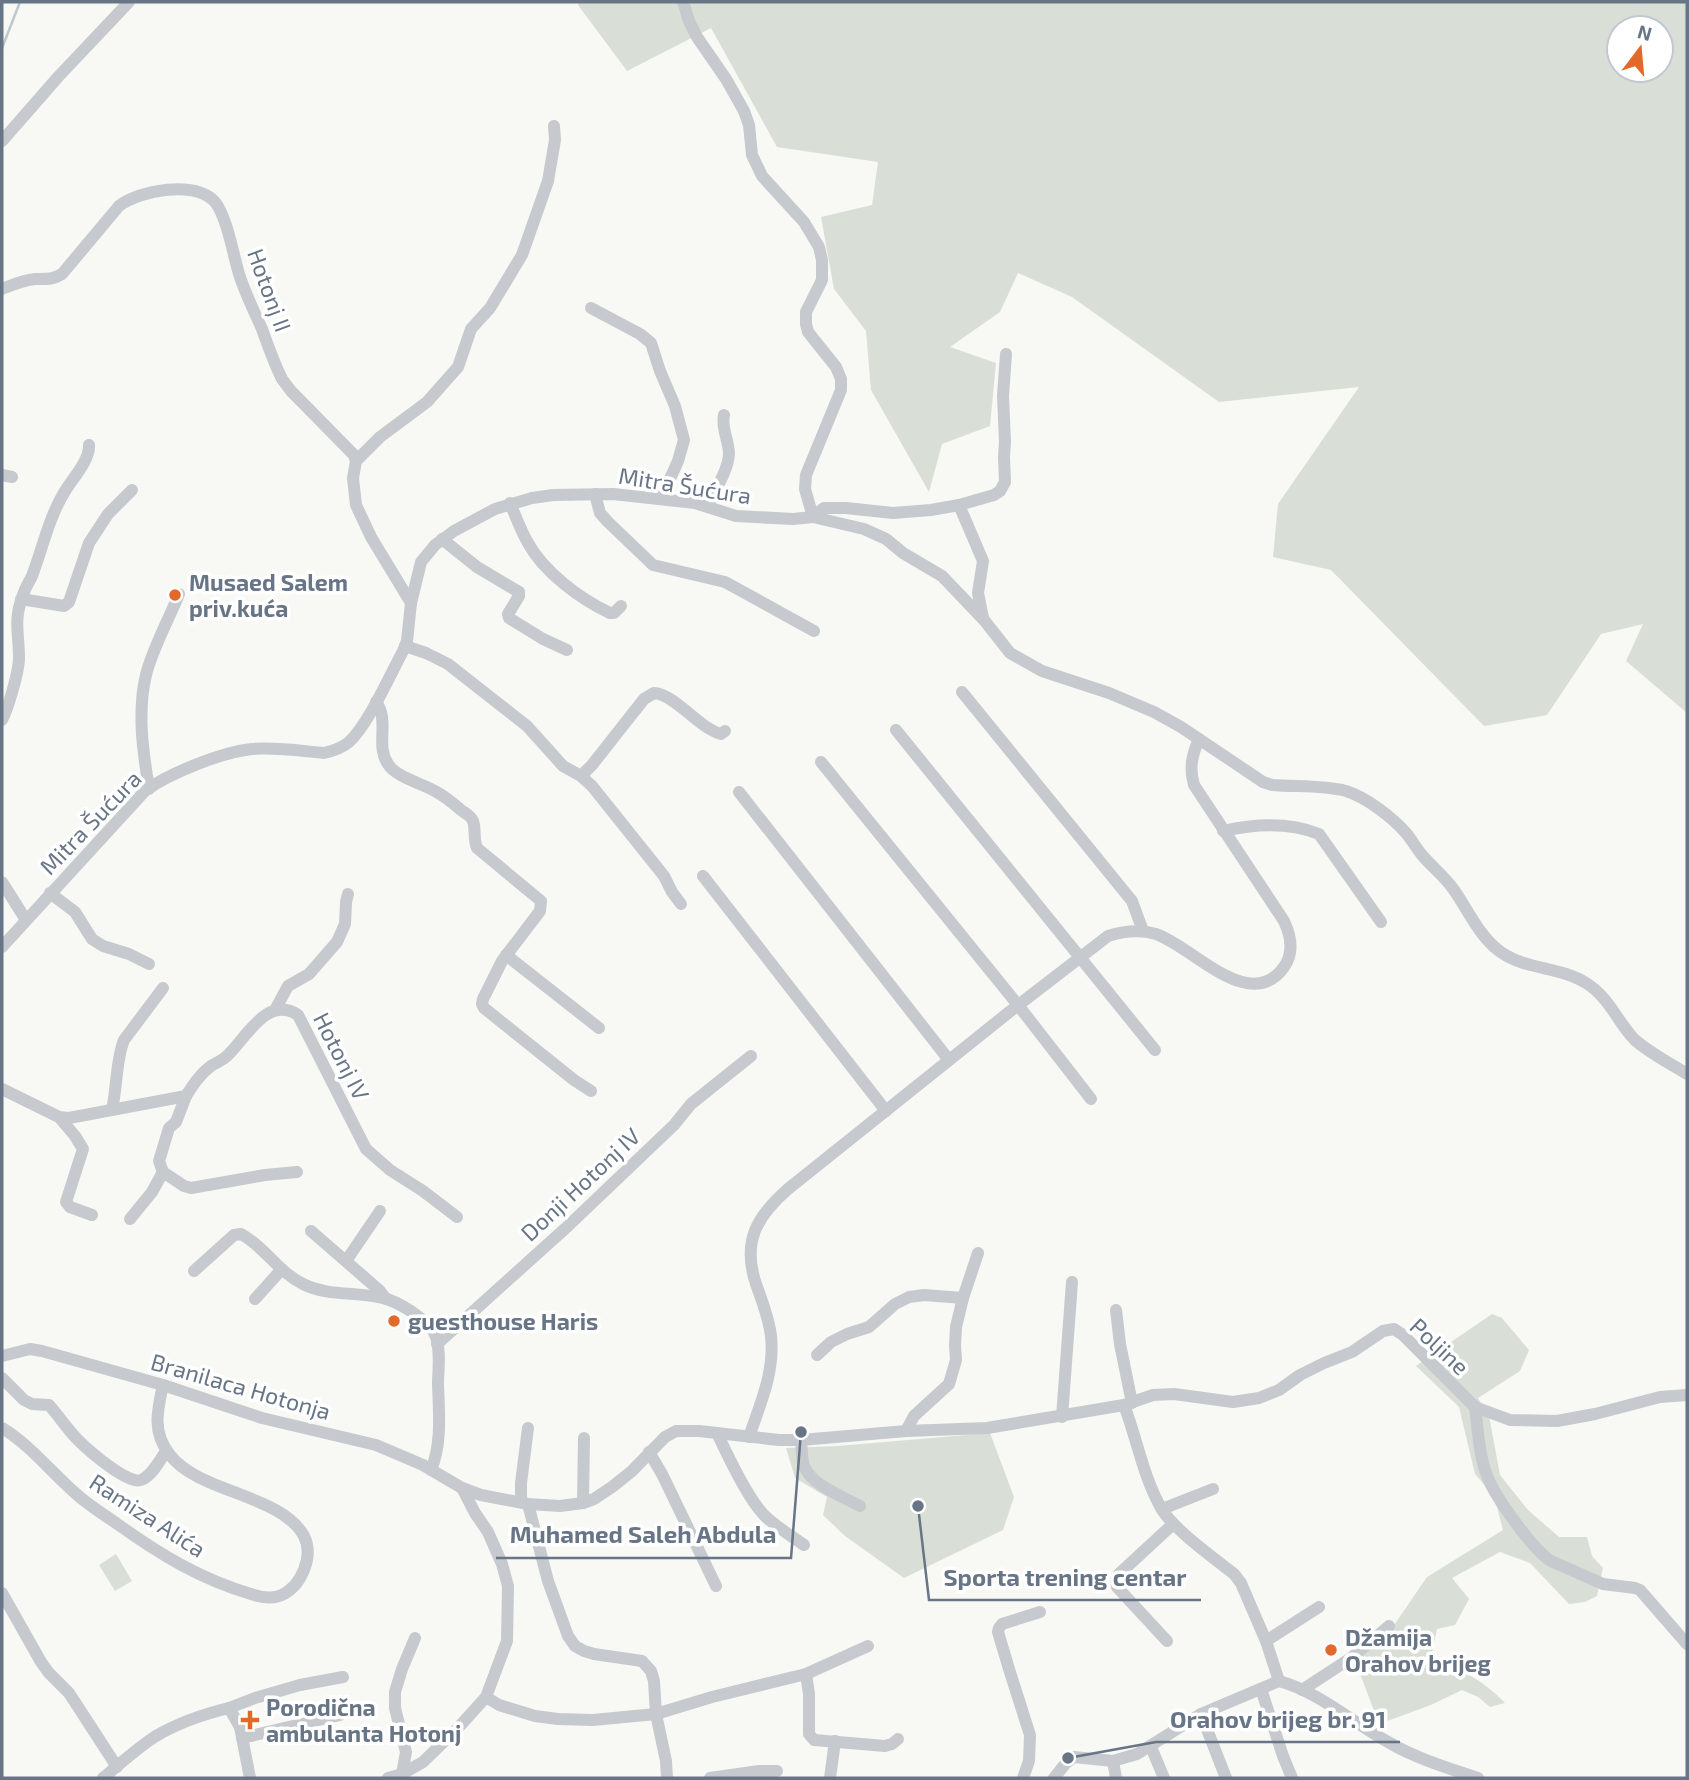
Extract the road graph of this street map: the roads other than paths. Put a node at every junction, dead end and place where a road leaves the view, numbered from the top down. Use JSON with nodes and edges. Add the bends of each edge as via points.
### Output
{"nodes":[{"id":1,"x":129,"y":2,"type":"edge"},
{"id":2,"x":683,"y":2,"type":"edge"},
{"id":3,"x":554,"y":126,"type":"dead end"},
{"id":4,"x":2,"y":141,"type":"edge"},
{"id":5,"x":2,"y":289,"type":"edge"},
{"id":6,"x":591,"y":308,"type":"dead end"},
{"id":7,"x":1006,"y":354,"type":"dead end"},
{"id":8,"x":724,"y":415,"type":"dead end"},
{"id":9,"x":89,"y":445,"type":"dead end"},
{"id":10,"x":356,"y":461,"type":"junction"},
{"id":11,"x":132,"y":490,"type":"dead end"},
{"id":12,"x":594,"y":494,"type":"junction"},
{"id":13,"x":661,"y":499,"type":"junction"},
{"id":14,"x":510,"y":503,"type":"junction"},
{"id":15,"x":959,"y":505,"type":"junction"},
{"id":16,"x":707,"y":506,"type":"junction"},
{"id":17,"x":813,"y":517,"type":"junction"},
{"id":18,"x":442,"y":539,"type":"junction"},
{"id":19,"x":179,"y":594,"type":"dead end"},
{"id":20,"x":22,"y":598,"type":"junction"},
{"id":21,"x":411,"y":603,"type":"junction"},
{"id":22,"x":621,"y":606,"type":"dead end"},
{"id":23,"x":984,"y":620,"type":"junction"},
{"id":24,"x":814,"y":631,"type":"dead end"},
{"id":25,"x":405,"y":646,"type":"junction"},
{"id":26,"x":567,"y":650,"type":"dead end"},
{"id":27,"x":962,"y":692,"type":"dead end"},
{"id":28,"x":376,"y":702,"type":"junction"},
{"id":29,"x":2,"y":720,"type":"edge"},
{"id":30,"x":896,"y":730,"type":"dead end"},
{"id":31,"x":725,"y":731,"type":"dead end"},
{"id":32,"x":1199,"y":739,"type":"junction"},
{"id":33,"x":821,"y":762,"type":"dead end"},
{"id":34,"x":581,"y":776,"type":"junction"},
{"id":35,"x":149,"y":789,"type":"junction"},
{"id":36,"x":739,"y":792,"type":"dead end"},
{"id":37,"x":1223,"y":831,"type":"junction"},
{"id":38,"x":704,"y":876,"type":"dead end"},
{"id":39,"x":2,"y":882,"type":"edge"},
{"id":40,"x":50,"y":893,"type":"junction"},
{"id":41,"x":348,"y":894,"type":"dead end"},
{"id":42,"x":681,"y":904,"type":"dead end"},
{"id":43,"x":26,"y":920,"type":"junction"},
{"id":44,"x":1381,"y":922,"type":"dead end"},
{"id":45,"x":1143,"y":931,"type":"junction"},
{"id":46,"x":2,"y":947,"type":"edge"},
{"id":47,"x":506,"y":955,"type":"junction"},
{"id":48,"x":1080,"y":957,"type":"junction"},
{"id":49,"x":149,"y":964,"type":"dead end"},
{"id":50,"x":163,"y":988,"type":"dead end"},
{"id":51,"x":1018,"y":1005,"type":"junction"},
{"id":52,"x":275,"y":1010,"type":"junction"},
{"id":53,"x":599,"y":1028,"type":"dead end"},
{"id":54,"x":1154,"y":1050,"type":"dead end"},
{"id":55,"x":751,"y":1056,"type":"dead end"},
{"id":56,"x":949,"y":1060,"type":"junction"},
{"id":57,"x":1687,"y":1074,"type":"edge"},
{"id":58,"x":2,"y":1089,"type":"edge"},
{"id":59,"x":591,"y":1091,"type":"dead end"},
{"id":60,"x":186,"y":1096,"type":"junction"},
{"id":61,"x":1091,"y":1099,"type":"dead end"},
{"id":62,"x":113,"y":1110,"type":"junction"},
{"id":63,"x":886,"y":1111,"type":"junction"},
{"id":64,"x":59,"y":1117,"type":"junction"},
{"id":65,"x":163,"y":1171,"type":"junction"},
{"id":66,"x":297,"y":1172,"type":"dead end"},
{"id":67,"x":380,"y":1210,"type":"dead end"},
{"id":68,"x":92,"y":1215,"type":"dead end"},
{"id":69,"x":457,"y":1217,"type":"dead end"},
{"id":70,"x":130,"y":1219,"type":"dead end"},
{"id":71,"x":312,"y":1231,"type":"dead end"},
{"id":72,"x":978,"y":1253,"type":"dead end"},
{"id":73,"x":346,"y":1261,"type":"junction"},
{"id":74,"x":281,"y":1270,"type":"junction"},
{"id":75,"x":194,"y":1271,"type":"dead end"},
{"id":76,"x":1072,"y":1282,"type":"dead end"},
{"id":77,"x":963,"y":1298,"type":"junction"},
{"id":78,"x":255,"y":1299,"type":"dead end"},
{"id":79,"x":386,"y":1299,"type":"junction"},
{"id":80,"x":1116,"y":1311,"type":"dead end"},
{"id":81,"x":437,"y":1344,"type":"junction"},
{"id":82,"x":817,"y":1355,"type":"dead end"},
{"id":83,"x":2,"y":1356,"type":"edge"},
{"id":84,"x":2,"y":1378,"type":"edge"},
{"id":85,"x":163,"y":1385,"type":"junction"},
{"id":86,"x":1687,"y":1395,"type":"edge"},
{"id":87,"x":1128,"y":1404,"type":"junction"},
{"id":88,"x":1475,"y":1407,"type":"junction"},
{"id":89,"x":1062,"y":1417,"type":"junction"},
{"id":90,"x":2,"y":1428,"type":"edge"},
{"id":91,"x":528,"y":1428,"type":"dead end"},
{"id":92,"x":906,"y":1431,"type":"junction"},
{"id":93,"x":717,"y":1433,"type":"junction"},
{"id":94,"x":749,"y":1437,"type":"junction"},
{"id":95,"x":584,"y":1438,"type":"dead end"},
{"id":96,"x":801,"y":1440,"type":"junction"},
{"id":97,"x":166,"y":1451,"type":"junction"},
{"id":98,"x":649,"y":1452,"type":"junction"},
{"id":99,"x":431,"y":1470,"type":"junction"},
{"id":100,"x":462,"y":1488,"type":"junction"},
{"id":101,"x":1213,"y":1489,"type":"dead end"},
{"id":102,"x":525,"y":1503,"type":"junction"},
{"id":103,"x":583,"y":1503,"type":"junction"},
{"id":104,"x":860,"y":1506,"type":"dead end"},
{"id":105,"x":1161,"y":1509,"type":"junction"},
{"id":106,"x":1173,"y":1524,"type":"junction"},
{"id":107,"x":804,"y":1545,"type":"dead end"},
{"id":108,"x":716,"y":1586,"type":"dead end"},
{"id":109,"x":2,"y":1593,"type":"edge"},
{"id":110,"x":1319,"y":1606,"type":"dead end"},
{"id":111,"x":1040,"y":1612,"type":"dead end"},
{"id":112,"x":1389,"y":1626,"type":"dead end"},
{"id":113,"x":415,"y":1638,"type":"dead end"},
{"id":114,"x":1167,"y":1641,"type":"dead end"},
{"id":115,"x":1265,"y":1641,"type":"junction"},
{"id":116,"x":1687,"y":1644,"type":"edge"},
{"id":117,"x":868,"y":1646,"type":"dead end"},
{"id":118,"x":806,"y":1674,"type":"junction"},
{"id":119,"x":342,"y":1677,"type":"dead end"},
{"id":120,"x":1279,"y":1681,"type":"junction"},
{"id":121,"x":1261,"y":1689,"type":"junction"},
{"id":122,"x":1302,"y":1690,"type":"junction"},
{"id":123,"x":486,"y":1697,"type":"junction"},
{"id":124,"x":229,"y":1708,"type":"junction"},
{"id":125,"x":656,"y":1714,"type":"junction"},
{"id":126,"x":1201,"y":1714,"type":"junction"},
{"id":127,"x":340,"y":1715,"type":"dead end"},
{"id":128,"x":242,"y":1738,"type":"junction"},
{"id":129,"x":898,"y":1739,"type":"dead end"},
{"id":130,"x":835,"y":1741,"type":"junction"},
{"id":131,"x":1152,"y":1747,"type":"junction"},
{"id":132,"x":1113,"y":1761,"type":"junction"},
{"id":133,"x":117,"y":1767,"type":"junction"},
{"id":134,"x":777,"y":1771,"type":"dead end"},
{"id":135,"x":402,"y":1774,"type":"junction"},
{"id":136,"x":1446,"y":1775,"type":"edge"},
{"id":137,"x":103,"y":1778,"type":"edge"},
{"id":138,"x":250,"y":1778,"type":"edge"},
{"id":139,"x":388,"y":1778,"type":"edge"},
{"id":140,"x":667,"y":1778,"type":"edge"},
{"id":141,"x":710,"y":1778,"type":"edge"},
{"id":142,"x":830,"y":1778,"type":"edge"},
{"id":143,"x":1023,"y":1778,"type":"edge"},
{"id":144,"x":1054,"y":1778,"type":"edge"},
{"id":145,"x":1116,"y":1778,"type":"edge"},
{"id":146,"x":1164,"y":1778,"type":"edge"},
{"id":147,"x":1226,"y":1778,"type":"edge"},
{"id":148,"x":1292,"y":1778,"type":"edge"},
{"id":149,"x":1478,"y":1778,"type":"edge"}],
"edges":[{"from":1,"to":4,"type":"street"},
{"from":2,"to":17,"type":"street","via":[[697,37],[744,111],[752,155],[762,176],[804,222],[822,260],[822,280],[806,312],[806,324],[836,367],[841,390],[806,475]]},
{"from":3,"to":10,"type":"street","via":[[548,181],[522,254],[490,308],[471,329],[458,367],[427,402]]},
{"from":5,"to":10,"type":"street","name":"Hotonj II","via":[[62,274],[119,206],[139,195],[176,190],[209,197],[222,215],[239,275],[282,379]]},
{"from":6,"to":13,"type":"street","via":[[648,339],[675,406],[684,440]]},
{"from":7,"to":15,"type":"street","name":"Mitra Šućura","via":[[1005,482],[993,495]]},
{"from":8,"to":16,"type":"street","via":[[729,456]]},
{"from":9,"to":20,"type":"street","via":[[51,517]]},
{"from":10,"to":21,"type":"street","via":[[352,478],[356,505]]},
{"from":11,"to":20,"type":"street","via":[[108,514],[89,543],[69,602],[56,606]]},
{"from":12,"to":13,"type":"street","name":"Mitra Šućura"},
{"from":12,"to":14,"type":"street","name":"Mitra Šućura"},
{"from":12,"to":24,"type":"street","via":[[600,513],[653,565],[725,582]]},
{"from":13,"to":16,"type":"street","name":"Mitra Šućura"},
{"from":14,"to":18,"type":"street","name":"Mitra Šućura"},
{"from":14,"to":22,"type":"street","via":[[529,545],[557,579],[610,613]]},
{"from":15,"to":17,"type":"street","name":"Mitra Šućura","via":[[893,513],[824,508]]},
{"from":15,"to":23,"type":"street","via":[[983,561],[978,593]]},
{"from":16,"to":17,"type":"street","name":"Mitra Šućura","via":[[736,516]]},
{"from":17,"to":23,"type":"street","via":[[886,539],[942,576]]},
{"from":18,"to":21,"type":"street","name":"Mitra Šućura","via":[[421,562]]},
{"from":18,"to":26,"type":"street","via":[[519,592],[509,618]]},
{"from":19,"to":35,"type":"street","via":[[143,691],[143,756]]},
{"from":20,"to":29,"type":"street","via":[[16,619],[19,662]]},
{"from":21,"to":25,"type":"street","name":"Mitra Šućura"},
{"from":23,"to":32,"type":"street","via":[[1010,653],[1026,663],[1129,701]]},
{"from":25,"to":28,"type":"street","name":"Mitra Šućura"},
{"from":25,"to":34,"type":"street","via":[[448,664],[527,726],[563,766]]},
{"from":27,"to":45,"type":"street","via":[[1132,901]]},
{"from":28,"to":35,"type":"street","name":"Mitra Šućura","via":[[358,733],[334,751],[252,749],[172,774]]},
{"from":28,"to":47,"type":"street","via":[[382,715],[386,763],[470,817],[477,848],[541,901],[540,911]]},
{"from":30,"to":48,"type":"street"},
{"from":31,"to":34,"type":"street","via":[[721,734],[705,727],[665,696],[654,693],[644,699]]},
{"from":32,"to":37,"type":"street","via":[[1190,771]]},
{"from":32,"to":57,"type":"street","via":[[1263,782],[1348,792],[1390,817],[1447,880],[1497,949],[1522,963],[1565,973],[1588,984],[1602,994],[1633,1038]]},
{"from":33,"to":51,"type":"street"},
{"from":34,"to":42,"type":"street","via":[[623,823]]},
{"from":35,"to":40,"type":"street","name":"Mitra Šućura"},
{"from":36,"to":56,"type":"street"},
{"from":37,"to":44,"type":"street","via":[[1287,826],[1319,834]]},
{"from":37,"to":45,"type":"street","via":[[1290,933],[1288,961],[1280,972],[1268,981],[1238,982],[1175,943]]},
{"from":38,"to":63,"type":"street"},
{"from":39,"to":43,"type":"street"},
{"from":40,"to":43,"type":"street","name":"Mitra Šućura"},
{"from":40,"to":49,"type":"street","via":[[75,912],[92,939]]},
{"from":41,"to":52,"type":"street","via":[[345,924],[337,942],[309,974],[288,986]]},
{"from":43,"to":46,"type":"street","name":"Mitra Šućura"},
{"from":45,"to":48,"type":"street","via":[[1108,936]]},
{"from":47,"to":53,"type":"street"},
{"from":47,"to":59,"type":"street","via":[[484,1008]]},
{"from":48,"to":51,"type":"street"},
{"from":48,"to":54,"type":"street"},
{"from":50,"to":62,"type":"street","via":[[120,1049]]},
{"from":51,"to":56,"type":"street"},
{"from":51,"to":61,"type":"street"},
{"from":52,"to":60,"type":"street","via":[[253,1025],[225,1059],[201,1074]]},
{"from":52,"to":69,"type":"street","name":"Hotonj IV","via":[[298,1015],[366,1149]]},
{"from":55,"to":81,"type":"street","name":"Donji Hotonj IV","via":[[702,1094],[568,1226]]},
{"from":56,"to":63,"type":"street"},
{"from":58,"to":64,"type":"street"},
{"from":60,"to":62,"type":"street"},
{"from":60,"to":65,"type":"street","via":[[164,1143],[159,1161]]},
{"from":62,"to":64,"type":"street"},
{"from":63,"to":94,"type":"street","via":[[778,1198],[754,1233],[750,1260],[768,1320],[772,1354]]},
{"from":64,"to":68,"type":"street","via":[[83,1149],[66,1202]]},
{"from":65,"to":66,"type":"street","via":[[191,1188]]},
{"from":65,"to":70,"type":"street"},
{"from":67,"to":73,"type":"street"},
{"from":71,"to":73,"type":"street"},
{"from":72,"to":77,"type":"street"},
{"from":73,"to":79,"type":"street"},
{"from":74,"to":75,"type":"street","via":[[241,1234],[234,1235]]},
{"from":74,"to":78,"type":"street"},
{"from":74,"to":79,"type":"street","via":[[321,1290]]},
{"from":76,"to":89,"type":"street"},
{"from":77,"to":82,"type":"street","via":[[909,1297],[869,1327],[831,1342]]},
{"from":77,"to":92,"type":"street","via":[[949,1384],[914,1416]]},
{"from":79,"to":81,"type":"street","via":[[428,1323]]},
{"from":80,"to":87,"type":"street"},
{"from":81,"to":99,"type":"street","via":[[439,1426]]},
{"from":83,"to":85,"type":"street","name":"Branilaca Hotonja","via":[[42,1351]]},
{"from":84,"to":97,"type":"street","via":[[24,1400],[49,1405],[78,1440],[133,1481],[147,1477]]},
{"from":85,"to":97,"type":"street","via":[[157,1414],[158,1433]]},
{"from":85,"to":99,"type":"street","name":"Branilaca Hotonja","via":[[262,1418],[376,1445]]},
{"from":86,"to":88,"type":"street","name":"Poljine","via":[[1557,1421],[1510,1420]]},
{"from":87,"to":88,"type":"street","name":"Poljine","via":[[1174,1394],[1233,1402],[1259,1398],[1394,1329]]},
{"from":87,"to":89,"type":"street","name":"Branilaca Hotonja"},
{"from":87,"to":105,"type":"street","via":[[1146,1475]]},
{"from":88,"to":116,"type":"street","via":[[1488,1480],[1544,1557],[1603,1584],[1640,1590]]},
{"from":89,"to":92,"type":"street","name":"Branilaca Hotonja","via":[[988,1428]]},
{"from":90,"to":97,"type":"street","name":"Ramiza Alića","via":[[82,1499],[182,1567],[254,1595],[274,1598],[289,1591],[302,1575],[308,1555],[305,1538],[295,1524],[276,1511],[190,1474]]},
{"from":91,"to":102,"type":"street","via":[[521,1483]]},
{"from":92,"to":96,"type":"street","name":"Branilaca Hotonja"},
{"from":93,"to":94,"type":"street","name":"Branilaca Hotonja"},
{"from":93,"to":98,"type":"street","name":"Branilaca Hotonja","via":[[676,1431]]},
{"from":93,"to":107,"type":"street","via":[[760,1510]]},
{"from":94,"to":96,"type":"street","name":"Branilaca Hotonja"},
{"from":95,"to":103,"type":"street"},
{"from":96,"to":104,"type":"street","via":[[809,1475]]},
{"from":98,"to":103,"type":"street","name":"Branilaca Hotonja","via":[[625,1478]]},
{"from":98,"to":108,"type":"street"},
{"from":99,"to":100,"type":"street","name":"Branilaca Hotonja"},
{"from":100,"to":102,"type":"street","name":"Branilaca Hotonja"},
{"from":100,"to":123,"type":"street","via":[[488,1532],[508,1586],[507,1641]]},
{"from":101,"to":105,"type":"street"},
{"from":102,"to":103,"type":"street","name":"Branilaca Hotonja"},
{"from":102,"to":125,"type":"street","via":[[568,1636],[584,1651],[630,1658],[648,1666]]},
{"from":105,"to":106,"type":"street"},
{"from":106,"to":114,"type":"street","via":[[1116,1579],[1117,1587]]},
{"from":106,"to":115,"type":"street","via":[[1234,1574]]},
{"from":109,"to":133,"type":"street","via":[[41,1662],[69,1693]]},
{"from":110,"to":115,"type":"street"},
{"from":111,"to":143,"type":"street","via":[[1002,1624],[998,1632],[1030,1735]]},
{"from":112,"to":122,"type":"street"},
{"from":113,"to":135,"type":"street","via":[[395,1692],[406,1752]]},
{"from":115,"to":120,"type":"street"},
{"from":117,"to":118,"type":"street"},
{"from":118,"to":125,"type":"street"},
{"from":118,"to":130,"type":"street","via":[[809,1734],[814,1740]]},
{"from":119,"to":124,"type":"street"},
{"from":120,"to":121,"type":"street"},
{"from":120,"to":122,"type":"street"},
{"from":121,"to":126,"type":"street"},
{"from":121,"to":148,"type":"street"},
{"from":122,"to":136,"type":"street"},
{"from":123,"to":125,"type":"street","via":[[499,1705],[558,1720]]},
{"from":123,"to":135,"type":"street","via":[[423,1762]]},
{"from":124,"to":128,"type":"street"},
{"from":124,"to":133,"type":"street","via":[[167,1730]]},
{"from":125,"to":140,"type":"street"},
{"from":126,"to":131,"type":"street"},
{"from":126,"to":147,"type":"street"},
{"from":127,"to":128,"type":"street"},
{"from":128,"to":138,"type":"street"},
{"from":129,"to":130,"type":"street","via":[[885,1746]]},
{"from":130,"to":142,"type":"street"},
{"from":131,"to":132,"type":"street"},
{"from":131,"to":146,"type":"street"},
{"from":132,"to":144,"type":"street","via":[[1074,1756]]},
{"from":132,"to":145,"type":"street"},
{"from":133,"to":137,"type":"street"},
{"from":134,"to":141,"type":"street"},
{"from":135,"to":139,"type":"street"},
{"from":136,"to":149,"type":"street"}]}
